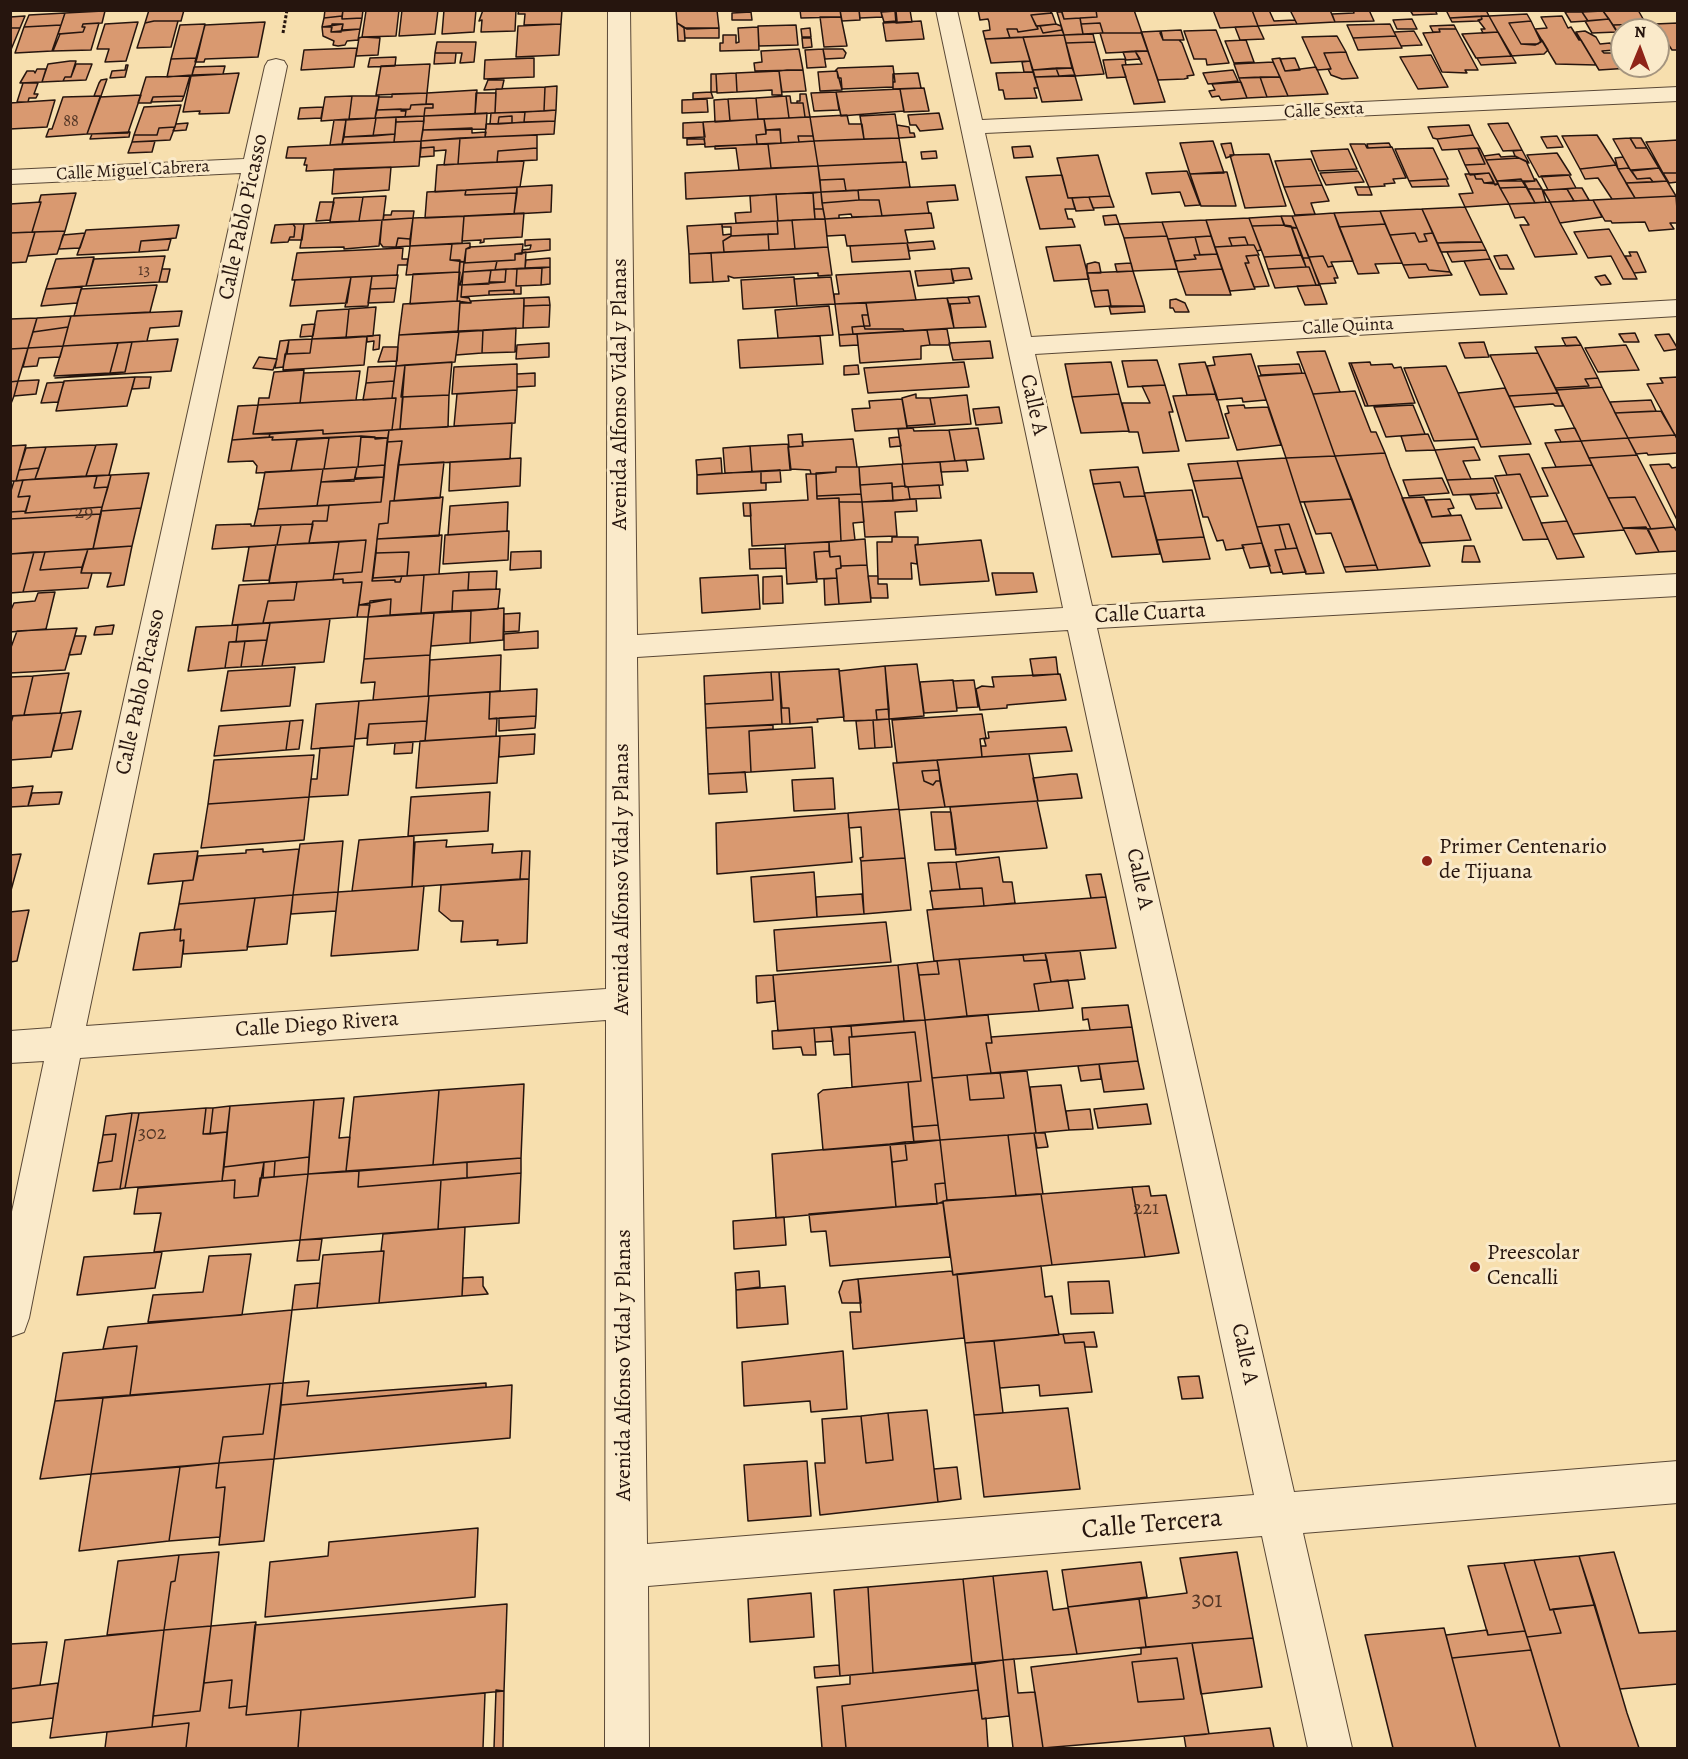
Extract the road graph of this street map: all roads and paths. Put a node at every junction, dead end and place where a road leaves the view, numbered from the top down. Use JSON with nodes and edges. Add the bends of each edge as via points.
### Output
{"nodes":[{"id":1,"x":620,"y":10,"type":"edge"},
{"id":2,"x":946,"y":10,"type":"edge"},
{"id":3,"x":276,"y":66,"type":"dead end"},
{"id":4,"x":1677,"y":94,"type":"edge"},
{"id":5,"x":971,"y":127,"type":"junction"},
{"id":6,"x":255,"y":165,"type":"junction"},
{"id":7,"x":10,"y":177,"type":"edge"},
{"id":8,"x":1677,"y":308,"type":"edge"},
{"id":9,"x":1019,"y":346,"type":"junction"},
{"id":10,"x":1677,"y":585,"type":"edge"},
{"id":11,"x":1082,"y":618,"type":"junction"},
{"id":12,"x":622,"y":647,"type":"junction"},
{"id":13,"x":624,"y":1003,"type":"junction"},
{"id":14,"x":65,"y":1043,"type":"junction"},
{"id":15,"x":10,"y":1047,"type":"edge"},
{"id":16,"x":10,"y":1318,"type":"edge"},
{"id":17,"x":1677,"y":1482,"type":"edge"},
{"id":18,"x":1280,"y":1514,"type":"junction"},
{"id":19,"x":626,"y":1568,"type":"junction"},
{"id":20,"x":627,"y":1749,"type":"edge"},
{"id":21,"x":1330,"y":1749,"type":"edge"}],
"edges":[{"from":1,"to":12,"type":"street","name":"Avenida Alfonso Vidal y Planas"},
{"from":2,"to":5,"type":"street","name":"Calle A"},
{"from":3,"to":6,"type":"street","name":"Calle Pablo Picasso"},
{"from":4,"to":5,"type":"street","name":"Calle Sexta"},
{"from":5,"to":9,"type":"street","name":"Calle A"},
{"from":6,"to":7,"type":"street","name":"Calle Miguel Cabrera"},
{"from":6,"to":14,"type":"street","name":"Calle Pablo Picasso"},
{"from":8,"to":9,"type":"street","name":"Calle Quinta"},
{"from":9,"to":11,"type":"street","name":"Calle A"},
{"from":10,"to":11,"type":"street","name":"Calle Cuarta"},
{"from":11,"to":12,"type":"street","name":"Calle Cuarta"},
{"from":11,"to":18,"type":"street","name":"Calle A"},
{"from":12,"to":13,"type":"street","name":"Avenida Alfonso Vidal y Planas"},
{"from":13,"to":14,"type":"street","name":"Calle Diego Rivera"},
{"from":13,"to":19,"type":"street","name":"Avenida Alfonso Vidal y Planas"},
{"from":14,"to":15,"type":"street","name":"Calle Diego Rivera"},
{"from":14,"to":16,"type":"street","name":"Calle Pablo Picasso"},
{"from":17,"to":18,"type":"street","name":"Calle Tercera"},
{"from":18,"to":19,"type":"street","name":"Calle Tercera"},
{"from":18,"to":21,"type":"street","name":"Calle A"},
{"from":19,"to":20,"type":"street","name":"Avenida Alfonso Vidal y Planas"}]}
